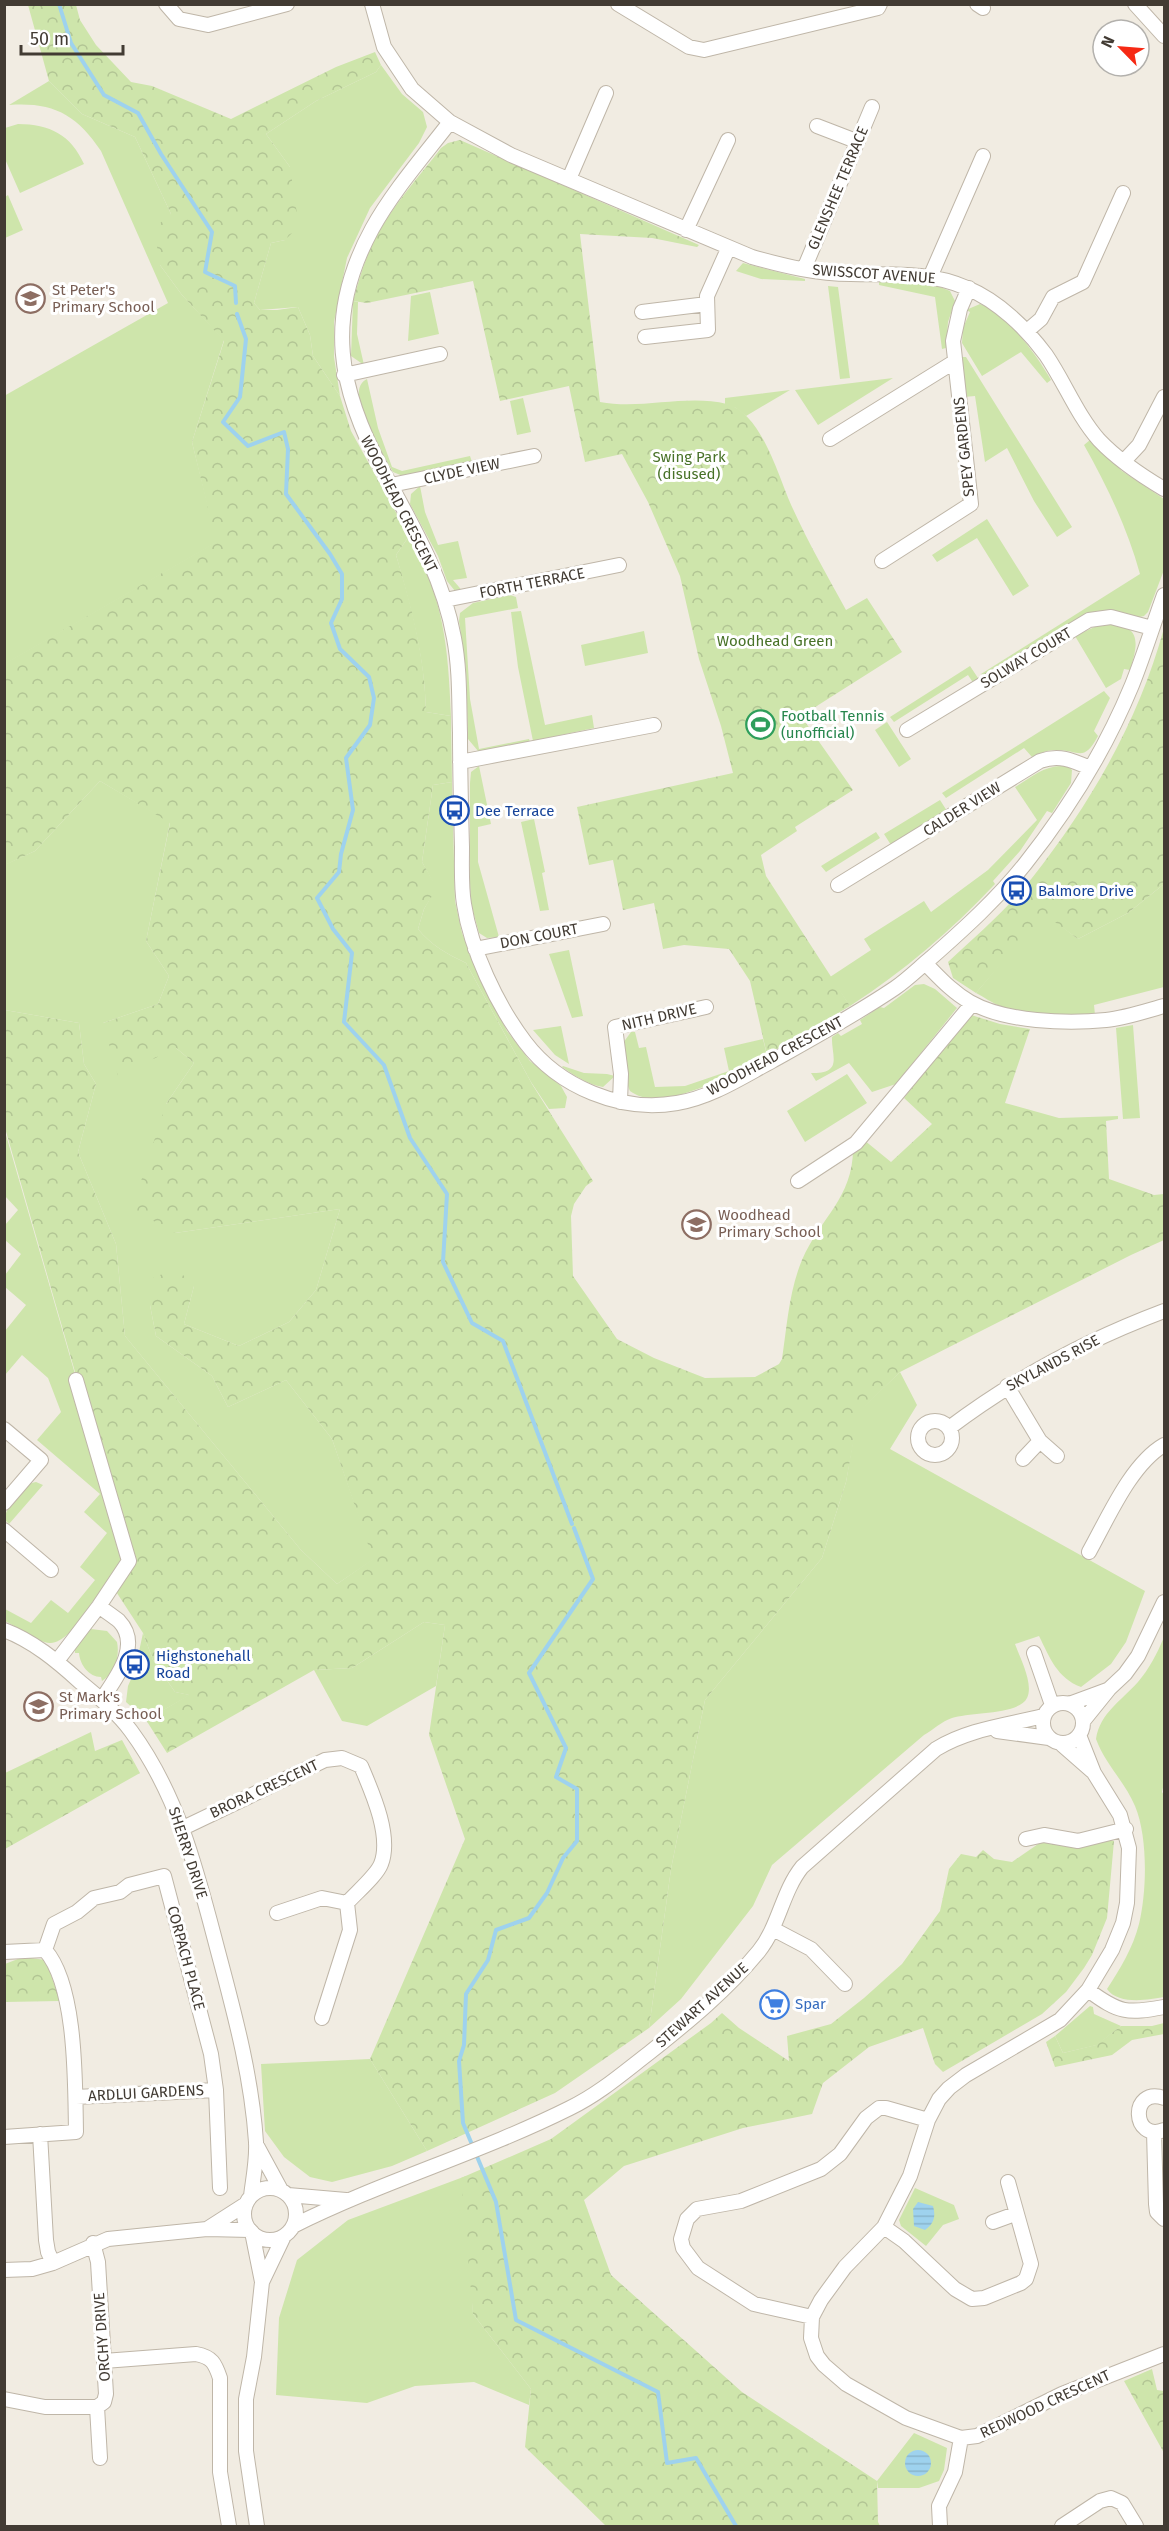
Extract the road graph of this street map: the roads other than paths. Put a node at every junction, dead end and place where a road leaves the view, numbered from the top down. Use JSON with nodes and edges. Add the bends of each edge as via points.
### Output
{"nodes":[{"id":1,"x":166,"y":4,"type":"edge"},
{"id":2,"x":287,"y":4,"type":"edge"},
{"id":3,"x":372,"y":4,"type":"edge"},
{"id":4,"x":618,"y":4,"type":"edge"},
{"id":5,"x":880,"y":4,"type":"edge"},
{"id":6,"x":1135,"y":4,"type":"edge"},
{"id":7,"x":1164,"y":36,"type":"edge"},
{"id":8,"x":606,"y":93,"type":"dead end"},
{"id":9,"x":872,"y":107,"type":"dead end"},
{"id":10,"x":450,"y":122,"type":"junction"},
{"id":11,"x":817,"y":126,"type":"dead end"},
{"id":12,"x":728,"y":140,"type":"dead end"},
{"id":13,"x":856,"y":141,"type":"junction"},
{"id":14,"x":983,"y":156,"type":"dead end"},
{"id":15,"x":569,"y":179,"type":"junction"},
{"id":16,"x":1123,"y":193,"type":"dead end"},
{"id":17,"x":686,"y":231,"type":"junction"},
{"id":18,"x":728,"y":249,"type":"junction"},
{"id":19,"x":804,"y":269,"type":"junction"},
{"id":20,"x":931,"y":275,"type":"junction"},
{"id":21,"x":969,"y":288,"type":"junction"},
{"id":22,"x":707,"y":304,"type":"junction"},
{"id":23,"x":642,"y":312,"type":"dead end"},
{"id":24,"x":1027,"y":332,"type":"junction"},
{"id":25,"x":645,"y":337,"type":"dead end"},
{"id":26,"x":440,"y":354,"type":"dead end"},
{"id":27,"x":954,"y":362,"type":"junction"},
{"id":28,"x":345,"y":375,"type":"junction"},
{"id":29,"x":1164,"y":397,"type":"edge"},
{"id":30,"x":830,"y":439,"type":"dead end"},
{"id":31,"x":534,"y":456,"type":"dead end"},
{"id":32,"x":1124,"y":461,"type":"junction"},
{"id":33,"x":391,"y":485,"type":"junction"},
{"id":34,"x":1164,"y":489,"type":"edge"},
{"id":35,"x":882,"y":561,"type":"dead end"},
{"id":36,"x":620,"y":565,"type":"dead end"},
{"id":37,"x":1164,"y":595,"type":"edge"},
{"id":38,"x":445,"y":600,"type":"junction"},
{"id":39,"x":1152,"y":628,"type":"junction"},
{"id":40,"x":654,"y":724,"type":"dead end"},
{"id":41,"x":907,"y":730,"type":"dead end"},
{"id":42,"x":460,"y":762,"type":"junction"},
{"id":43,"x":1090,"y":768,"type":"junction"},
{"id":44,"x":838,"y":885,"type":"dead end"},
{"id":45,"x":603,"y":924,"type":"dead end"},
{"id":46,"x":475,"y":949,"type":"junction"},
{"id":47,"x":925,"y":963,"type":"junction"},
{"id":48,"x":972,"y":1004,"type":"junction"},
{"id":49,"x":1164,"y":1006,"type":"edge"},
{"id":50,"x":706,"y":1007,"type":"dead end"},
{"id":51,"x":620,"y":1102,"type":"junction"},
{"id":52,"x":798,"y":1181,"type":"dead end"},
{"id":53,"x":1164,"y":1311,"type":"edge"},
{"id":54,"x":76,"y":1380,"type":"dead end"},
{"id":55,"x":1007,"y":1386,"type":"junction"},
{"id":56,"x":949,"y":1428,"type":"dead end"},
{"id":57,"x":4,"y":1429,"type":"edge"},
{"id":58,"x":1040,"y":1441,"type":"junction"},
{"id":59,"x":1164,"y":1445,"type":"edge"},
{"id":60,"x":1057,"y":1456,"type":"dead end"},
{"id":61,"x":1023,"y":1459,"type":"dead end"},
{"id":62,"x":4,"y":1503,"type":"edge"},
{"id":63,"x":4,"y":1530,"type":"edge"},
{"id":64,"x":1089,"y":1552,"type":"dead end"},
{"id":65,"x":51,"y":1570,"type":"dead end"},
{"id":66,"x":1164,"y":1602,"type":"edge"},
{"id":67,"x":99,"y":1606,"type":"junction"},
{"id":68,"x":4,"y":1630,"type":"edge"},
{"id":69,"x":1034,"y":1653,"type":"dead end"},
{"id":70,"x":57,"y":1661,"type":"junction"},
{"id":71,"x":1109,"y":1689,"type":"junction"},
{"id":72,"x":102,"y":1699,"type":"junction"},
{"id":73,"x":1070,"y":1704,"type":"junction"},
{"id":74,"x":1048,"y":1711,"type":"junction"},
{"id":75,"x":1084,"y":1720,"type":"junction"},
{"id":76,"x":990,"y":1730,"type":"junction"},
{"id":77,"x":1079,"y":1735,"type":"junction"},
{"id":78,"x":1054,"y":1741,"type":"junction"},
{"id":79,"x":1094,"y":1773,"type":"junction"},
{"id":80,"x":183,"y":1828,"type":"junction"},
{"id":81,"x":1126,"y":1829,"type":"junction"},
{"id":82,"x":1026,"y":1839,"type":"dead end"},
{"id":83,"x":348,"y":1902,"type":"junction"},
{"id":84,"x":277,"y":1913,"type":"dead end"},
{"id":85,"x":773,"y":1929,"type":"junction"},
{"id":86,"x":45,"y":1950,"type":"junction"},
{"id":87,"x":4,"y":1952,"type":"edge"},
{"id":88,"x":845,"y":1984,"type":"dead end"},
{"id":89,"x":1088,"y":1990,"type":"junction"},
{"id":90,"x":1164,"y":2007,"type":"edge"},
{"id":91,"x":322,"y":2018,"type":"dead end"},
{"id":92,"x":216,"y":2090,"type":"junction"},
{"id":93,"x":76,"y":2097,"type":"junction"},
{"id":94,"x":1164,"y":2098,"type":"edge"},
{"id":95,"x":928,"y":2120,"type":"junction"},
{"id":96,"x":1159,"y":2131,"type":"edge"},
{"id":97,"x":40,"y":2134,"type":"junction"},
{"id":98,"x":4,"y":2137,"type":"edge"},
{"id":99,"x":256,"y":2144,"type":"junction"},
{"id":100,"x":1008,"y":2182,"type":"dead end"},
{"id":101,"x":220,"y":2188,"type":"dead end"},
{"id":102,"x":285,"y":2193,"type":"junction"},
{"id":103,"x":249,"y":2200,"type":"junction"},
{"id":104,"x":346,"y":2200,"type":"junction"},
{"id":105,"x":1015,"y":2214,"type":"junction"},
{"id":106,"x":1164,"y":2219,"type":"edge"},
{"id":107,"x":993,"y":2222,"type":"dead end"},
{"id":108,"x":884,"y":2227,"type":"junction"},
{"id":109,"x":207,"y":2229,"type":"junction"},
{"id":110,"x":251,"y":2231,"type":"junction"},
{"id":111,"x":289,"y":2231,"type":"junction"},
{"id":112,"x":93,"y":2244,"type":"junction"},
{"id":113,"x":53,"y":2263,"type":"junction"},
{"id":114,"x":4,"y":2270,"type":"edge"},
{"id":115,"x":262,"y":2282,"type":"junction"},
{"id":116,"x":812,"y":2317,"type":"junction"},
{"id":117,"x":1164,"y":2354,"type":"edge"},
{"id":118,"x":104,"y":2361,"type":"junction"},
{"id":119,"x":4,"y":2398,"type":"edge"},
{"id":120,"x":97,"y":2407,"type":"junction"},
{"id":121,"x":961,"y":2438,"type":"junction"},
{"id":122,"x":100,"y":2458,"type":"dead end"},
{"id":123,"x":229,"y":2526,"type":"edge"},
{"id":124,"x":257,"y":2526,"type":"edge"},
{"id":125,"x":940,"y":2526,"type":"edge"},
{"id":126,"x":1062,"y":2526,"type":"edge"},
{"id":127,"x":1136,"y":2526,"type":"edge"}],
"edges":[{"from":1,"to":2,"type":"street","via":[[179,19],[208,25]]},
{"from":3,"to":10,"type":"street","name":"SWISSCOT AVENUE","via":[[384,47],[412,89]]},
{"from":4,"to":5,"type":"street","via":[[689,47],[704,50],[878,8]]},
{"from":6,"to":7,"type":"street"},
{"from":8,"to":15,"type":"street"},
{"from":9,"to":13,"type":"street","name":"GLENSHEE TERRACE"},
{"from":10,"to":15,"type":"street","name":"SWISSCOT AVENUE","via":[[491,145]]},
{"from":10,"to":28,"type":"street","name":"WOODHEAD CRESCENT","via":[[374,225],[356,264],[343,327]]},
{"from":11,"to":13,"type":"street"},
{"from":12,"to":17,"type":"street"},
{"from":13,"to":19,"type":"street","name":"GLENSHEE TERRACE"},
{"from":14,"to":20,"type":"street"},
{"from":15,"to":17,"type":"street","name":"SWISSCOT AVENUE"},
{"from":16,"to":24,"type":"street","via":[[1083,282],[1053,297],[1041,319]]},
{"from":17,"to":18,"type":"street","name":"SWISSCOT AVENUE"},
{"from":18,"to":19,"type":"street","name":"SWISSCOT AVENUE"},
{"from":18,"to":22,"type":"street"},
{"from":19,"to":20,"type":"street","name":"SWISSCOT AVENUE"},
{"from":20,"to":21,"type":"street","name":"SWISSCOT AVENUE"},
{"from":21,"to":24,"type":"street","name":"SWISSCOT AVENUE"},
{"from":21,"to":27,"type":"street","name":"SPEY GARDENS","via":[[955,325]]},
{"from":22,"to":23,"type":"street"},
{"from":22,"to":25,"type":"street","via":[[708,330]]},
{"from":24,"to":32,"type":"street","name":"SWISSCOT AVENUE","via":[[1083,418]]},
{"from":26,"to":28,"type":"street"},
{"from":27,"to":30,"type":"street"},
{"from":27,"to":35,"type":"street","name":"SPEY GARDENS","via":[[971,504]]},
{"from":28,"to":33,"type":"street","name":"WOODHEAD CRESCENT","via":[[363,435]]},
{"from":29,"to":32,"type":"street","via":[[1139,445]]},
{"from":31,"to":33,"type":"street","name":"CLYDE VIEW"},
{"from":32,"to":34,"type":"street","name":"SWISSCOT AVENUE"},
{"from":33,"to":38,"type":"street","name":"WOODHEAD CRESCENT","via":[[423,544]]},
{"from":36,"to":38,"type":"street","name":"FORTH TERRACE"},
{"from":37,"to":39,"type":"street","name":"WOODHEAD CRESCENT"},
{"from":38,"to":42,"type":"street","name":"WOODHEAD CRESCENT","via":[[459,681]]},
{"from":39,"to":41,"type":"street","name":"SOLWAY COURT","via":[[1111,617],[1089,620]]},
{"from":39,"to":43,"type":"street","name":"WOODHEAD CRESCENT","via":[[1132,684]]},
{"from":40,"to":42,"type":"street"},
{"from":42,"to":46,"type":"street","name":"WOODHEAD CRESCENT","via":[[463,902]]},
{"from":43,"to":44,"type":"street","name":"CALDER VIEW","via":[[1054,756],[1040,760]]},
{"from":43,"to":47,"type":"street","name":"WOODHEAD CRESCENT","via":[[1026,863],[980,915]]},
{"from":45,"to":46,"type":"street","name":"DON COURT"},
{"from":46,"to":51,"type":"street","name":"WOODHEAD CRESCENT","via":[[527,1045],[549,1068],[582,1089]]},
{"from":47,"to":48,"type":"street","via":[[952,991]]},
{"from":47,"to":51,"type":"street","name":"WOODHEAD CRESCENT","via":[[899,985],[830,1028],[729,1084],[679,1103]]},
{"from":48,"to":49,"type":"street","via":[[1022,1018],[1066,1022],[1108,1020]]},
{"from":48,"to":52,"type":"street","via":[[856,1143]]},
{"from":50,"to":51,"type":"street","name":"NITH DRIVE","via":[[615,1028]]},
{"from":53,"to":55,"type":"street","name":"SKYLANDS RISE","via":[[1102,1337]]},
{"from":54,"to":67,"type":"street","via":[[129,1560]]},
{"from":55,"to":56,"type":"street","name":"SKYLANDS RISE"},
{"from":55,"to":58,"type":"street"},
{"from":57,"to":62,"type":"street","via":[[41,1460]]},
{"from":58,"to":60,"type":"street"},
{"from":58,"to":61,"type":"street"},
{"from":59,"to":64,"type":"street","via":[[1143,1462]]},
{"from":63,"to":65,"type":"street"},
{"from":66,"to":71,"type":"street","via":[[1138,1656]]},
{"from":67,"to":70,"type":"street"},
{"from":67,"to":72,"type":"street","via":[[120,1622],[129,1640],[126,1658]]},
{"from":68,"to":70,"type":"street","name":"SHERRY DRIVE","via":[[19,1635]]},
{"from":69,"to":74,"type":"street"},
{"from":70,"to":72,"type":"street","name":"SHERRY DRIVE"},
{"from":71,"to":73,"type":"street"},
{"from":71,"to":75,"type":"street"},
{"from":72,"to":80,"type":"street","name":"SHERRY DRIVE","via":[[131,1730]]},
{"from":73,"to":74,"type":"street"},
{"from":73,"to":75,"type":"street"},
{"from":74,"to":76,"type":"street","name":"STEWART AVENUE"},
{"from":74,"to":78,"type":"street","via":[[1044,1732]]},
{"from":75,"to":77,"type":"street"},
{"from":76,"to":78,"type":"street","name":"STEWART AVENUE"},
{"from":76,"to":85,"type":"street","name":"STEWART AVENUE","via":[[951,1739],[936,1749],[813,1856],[791,1881]]},
{"from":77,"to":78,"type":"street","via":[[1073,1741]]},
{"from":77,"to":79,"type":"street"},
{"from":78,"to":79,"type":"street"},
{"from":79,"to":81,"type":"street"},
{"from":80,"to":83,"type":"street","name":"BRORA CRESCENT","via":[[325,1760],[342,1758],[361,1766],[384,1837],[381,1865]]},
{"from":80,"to":99,"type":"street","name":"SHERRY DRIVE","via":[[235,2015]]},
{"from":81,"to":82,"type":"street","via":[[1078,1841],[1044,1835]]},
{"from":81,"to":89,"type":"street","via":[[1130,1874],[1123,1923]]},
{"from":83,"to":84,"type":"street","via":[[322,1898]]},
{"from":83,"to":91,"type":"street","via":[[350,1930]]},
{"from":85,"to":88,"type":"street","via":[[812,1949]]},
{"from":85,"to":104,"type":"street","name":"STEWART AVENUE","via":[[741,1972],[688,2022],[607,2086],[536,2123]]},
{"from":86,"to":87,"type":"street"},
{"from":86,"to":92,"type":"street","name":"CORPACH PLACE","via":[[54,1924],[94,1898],[164,1876],[211,2054]]},
{"from":86,"to":93,"type":"street","name":"ARDLUI GARDENS","via":[[54,1960],[72,2022]]},
{"from":89,"to":90,"type":"street","via":[[1127,2011]]},
{"from":89,"to":95,"type":"street","via":[[1059,2020],[949,2088]]},
{"from":92,"to":93,"type":"street","name":"ARDLUI GARDENS"},
{"from":92,"to":101,"type":"street","name":"CORPACH PLACE"},
{"from":93,"to":97,"type":"street","name":"ARDLUI GARDENS","via":[[76,2132]]},
{"from":94,"to":96,"type":"street","via":[[1148,2098],[1138,2111],[1140,2122],[1148,2130]]},
{"from":95,"to":108,"type":"street","via":[[914,2167]]},
{"from":95,"to":116,"type":"street","via":[[879,2108],[866,2118],[840,2154],[821,2169],[741,2201],[697,2209],[687,2219],[681,2239],[683,2248],[698,2268],[754,2304]]},
{"from":96,"to":106,"type":"street","via":[[1156,2204]]},
{"from":97,"to":98,"type":"street","name":"ARDLUI GARDENS"},
{"from":97,"to":113,"type":"street","via":[[46,2240]]},
{"from":99,"to":102,"type":"street","name":"SHERRY DRIVE"},
{"from":99,"to":103,"type":"street","name":"SHERRY DRIVE"},
{"from":100,"to":105,"type":"street"},
{"from":102,"to":103,"type":"street","via":[[265,2188]]},
{"from":102,"to":104,"type":"street","name":"STEWART AVENUE"},
{"from":102,"to":111,"type":"street","via":[[296,2209]]},
{"from":103,"to":109,"type":"street"},
{"from":103,"to":110,"type":"street","via":[[246,2222]]},
{"from":104,"to":111,"type":"street","name":"STEWART AVENUE"},
{"from":105,"to":107,"type":"street"},
{"from":105,"to":108,"type":"street","via":[[1029,2271],[1021,2283],[979,2299],[968,2298],[955,2289]]},
{"from":108,"to":116,"type":"street","via":[[845,2267]]},
{"from":109,"to":110,"type":"street"},
{"from":109,"to":112,"type":"street","via":[[108,2239]]},
{"from":110,"to":111,"type":"street","via":[[266,2239]]},
{"from":110,"to":115,"type":"street"},
{"from":111,"to":115,"type":"street"},
{"from":112,"to":113,"type":"street"},
{"from":112,"to":118,"type":"street","name":"ORCHY DRIVE","via":[[98,2262]]},
{"from":113,"to":114,"type":"street"},
{"from":115,"to":124,"type":"street","via":[[246,2399],[246,2451]]},
{"from":116,"to":121,"type":"street","name":"REDWOOD CRESCENT","via":[[817,2356],[831,2372],[881,2406]]},
{"from":117,"to":121,"type":"street","name":"REDWOOD CRESCENT","via":[[1062,2394],[976,2436]]},
{"from":118,"to":120,"type":"street","name":"ORCHY DRIVE","via":[[106,2394]]},
{"from":118,"to":123,"type":"street","via":[[196,2354],[216,2363],[220,2378],[220,2472]]},
{"from":119,"to":120,"type":"street","via":[[45,2407]]},
{"from":120,"to":122,"type":"street"},
{"from":121,"to":125,"type":"street","via":[[955,2472],[939,2506]]},
{"from":126,"to":127,"type":"street","via":[[1111,2498],[1122,2504]]}]}
